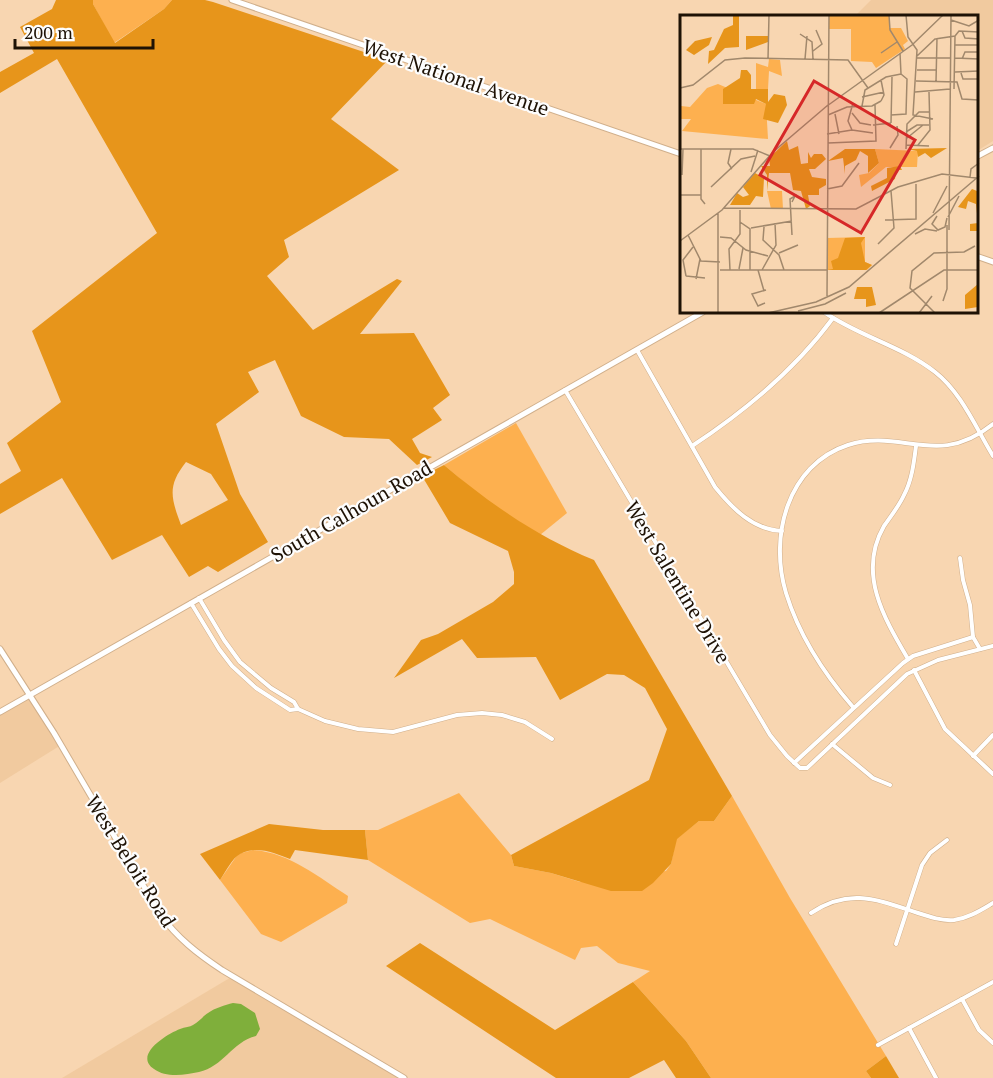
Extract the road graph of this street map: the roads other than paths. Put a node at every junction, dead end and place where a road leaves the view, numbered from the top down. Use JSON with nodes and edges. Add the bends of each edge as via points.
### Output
{"nodes":[{"id":1,"x":232,"y":0,"type":"edge"},
{"id":2,"x":993,"y":148,"type":"edge"},
{"id":3,"x":680,"y":154,"type":"edge"},
{"id":4,"x":978,"y":156,"type":"edge"},
{"id":5,"x":978,"y":257,"type":"edge"},
{"id":6,"x":993,"y":262,"type":"edge"},
{"id":7,"x":700,"y":314,"type":"edge"},
{"id":8,"x":827,"y":314,"type":"edge"},
{"id":9,"x":833,"y":318,"type":"junction"},
{"id":10,"x":637,"y":350,"type":"junction"},
{"id":11,"x":565,"y":390,"type":"junction"},
{"id":12,"x":993,"y":424,"type":"edge"},
{"id":13,"x":980,"y":433,"type":"junction"},
{"id":14,"x":692,"y":446,"type":"junction"},
{"id":15,"x":916,"y":446,"type":"junction"},
{"id":16,"x":993,"y":456,"type":"edge"},
{"id":17,"x":782,"y":531,"type":"junction"},
{"id":18,"x":960,"y":558,"type":"dead end"},
{"id":19,"x":199,"y":598,"type":"junction"},
{"id":20,"x":191,"y":603,"type":"junction"},
{"id":21,"x":973,"y":637,"type":"junction"},
{"id":22,"x":993,"y":646,"type":"edge"},
{"id":23,"x":0,"y":649,"type":"edge"},
{"id":24,"x":980,"y":649,"type":"junction"},
{"id":25,"x":908,"y":659,"type":"junction"},
{"id":26,"x":239,"y":660,"type":"junction"},
{"id":27,"x":232,"y":666,"type":"junction"},
{"id":28,"x":914,"y":670,"type":"junction"},
{"id":29,"x":267,"y":685,"type":"junction"},
{"id":30,"x":262,"y":692,"type":"junction"},
{"id":31,"x":29,"y":695,"type":"junction"},
{"id":32,"x":853,"y":707,"type":"junction"},
{"id":33,"x":298,"y":709,"type":"junction"},
{"id":34,"x":0,"y":712,"type":"edge"},
{"id":35,"x":993,"y":735,"type":"edge"},
{"id":36,"x":552,"y":739,"type":"dead end"},
{"id":37,"x":832,"y":744,"type":"junction"},
{"id":38,"x":973,"y":756,"type":"junction"},
{"id":39,"x":794,"y":764,"type":"junction"},
{"id":40,"x":993,"y":774,"type":"edge"},
{"id":41,"x":890,"y":785,"type":"dead end"},
{"id":42,"x":947,"y":840,"type":"dead end"},
{"id":43,"x":993,"y":903,"type":"edge"},
{"id":44,"x":907,"y":910,"type":"junction"},
{"id":45,"x":811,"y":913,"type":"dead end"},
{"id":46,"x":896,"y":944,"type":"dead end"},
{"id":47,"x":993,"y":982,"type":"edge"},
{"id":48,"x":962,"y":999,"type":"junction"},
{"id":49,"x":909,"y":1028,"type":"junction"},
{"id":50,"x":993,"y":1043,"type":"edge"},
{"id":51,"x":878,"y":1045,"type":"dead end"},
{"id":52,"x":404,"y":1078,"type":"edge"},
{"id":53,"x":936,"y":1078,"type":"edge"}],
"edges":[{"from":1,"to":3,"type":"main road","name":"West National Avenue"},
{"from":2,"to":4,"type":"main road"},
{"from":5,"to":6,"type":"main road"},
{"from":7,"to":10,"type":"main road","name":"South Calhoun Road"},
{"from":8,"to":9,"type":"street"},
{"from":9,"to":13,"type":"street","via":[[934,371],[953,390]]},
{"from":9,"to":14,"type":"street","via":[[794,366]]},
{"from":10,"to":11,"type":"main road","name":"South Calhoun Road"},
{"from":10,"to":14,"type":"street"},
{"from":11,"to":19,"type":"main road","name":"South Calhoun Road"},
{"from":11,"to":39,"type":"street","name":"West Salentine Drive","via":[[770,735]]},
{"from":12,"to":13,"type":"street"},
{"from":13,"to":15,"type":"street","via":[[957,444]]},
{"from":13,"to":16,"type":"street"},
{"from":14,"to":17,"type":"street","via":[[715,487],[737,512],[755,524]]},
{"from":15,"to":17,"type":"street","via":[[864,442],[820,460],[790,496]]},
{"from":15,"to":25,"type":"street","via":[[909,485],[884,526],[872,559],[877,596]]},
{"from":17,"to":32,"type":"street","via":[[786,593],[821,664]]},
{"from":18,"to":21,"type":"street"},
{"from":19,"to":20,"type":"main road","name":"South Calhoun Road"},
{"from":19,"to":26,"type":"street"},
{"from":20,"to":27,"type":"street"},
{"from":20,"to":31,"type":"main road","name":"South Calhoun Road"},
{"from":21,"to":24,"type":"street"},
{"from":21,"to":25,"type":"street"},
{"from":22,"to":24,"type":"street"},
{"from":23,"to":31,"type":"main road","name":"West Beloit Road"},
{"from":24,"to":28,"type":"street"},
{"from":25,"to":32,"type":"street"},
{"from":26,"to":27,"type":"street"},
{"from":26,"to":29,"type":"street"},
{"from":27,"to":30,"type":"street"},
{"from":28,"to":37,"type":"street"},
{"from":28,"to":38,"type":"street","via":[[945,729]]},
{"from":29,"to":30,"type":"street"},
{"from":29,"to":33,"type":"street","via":[[294,702]]},
{"from":30,"to":33,"type":"street","via":[[290,710]]},
{"from":31,"to":34,"type":"main road","name":"South Calhoun Road"},
{"from":31,"to":52,"type":"main road","name":"West Beloit Road","via":[[160,914],[179,937],[222,970]]},
{"from":32,"to":39,"type":"street"},
{"from":33,"to":36,"type":"street","via":[[358,729],[393,732],[457,715],[502,715],[525,722]]},
{"from":35,"to":38,"type":"street"},
{"from":37,"to":39,"type":"street","name":"West Salentine Drive","via":[[807,768]]},
{"from":37,"to":41,"type":"street","via":[[873,778]]},
{"from":38,"to":40,"type":"street"},
{"from":42,"to":44,"type":"street","via":[[925,860]]},
{"from":43,"to":44,"type":"street","via":[[952,920]]},
{"from":44,"to":45,"type":"street","via":[[871,898],[852,897],[835,900]]},
{"from":44,"to":46,"type":"street"},
{"from":47,"to":48,"type":"street"},
{"from":48,"to":49,"type":"street"},
{"from":48,"to":50,"type":"street","via":[[979,1030]]},
{"from":49,"to":51,"type":"street"},
{"from":49,"to":53,"type":"street"}]}
